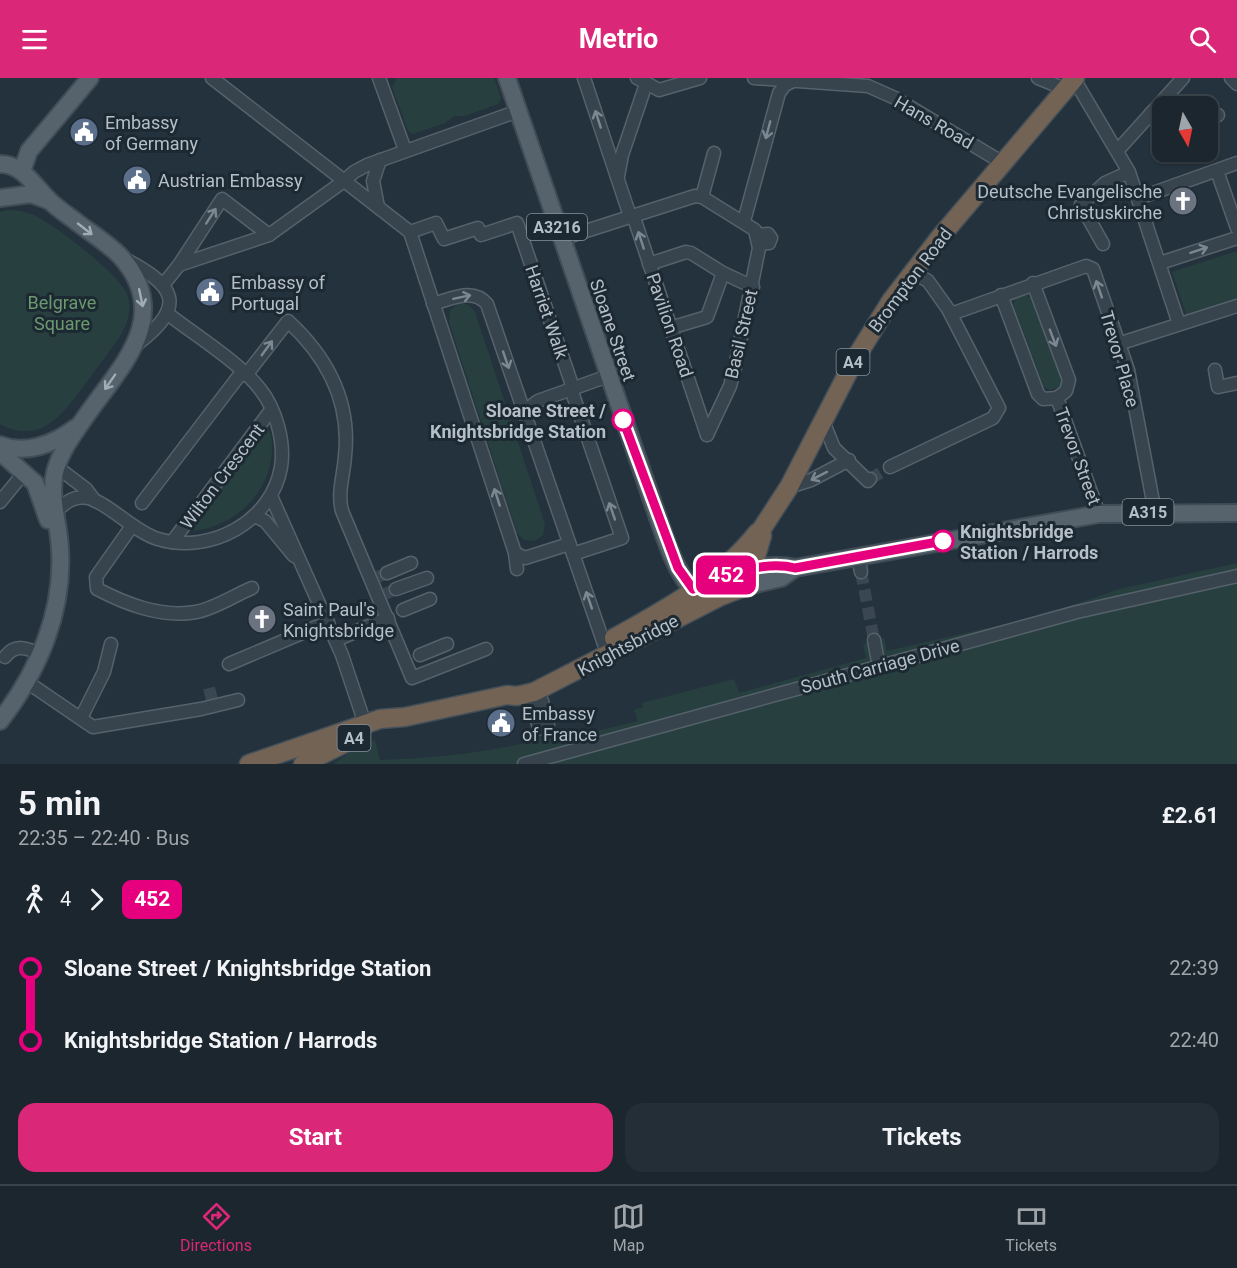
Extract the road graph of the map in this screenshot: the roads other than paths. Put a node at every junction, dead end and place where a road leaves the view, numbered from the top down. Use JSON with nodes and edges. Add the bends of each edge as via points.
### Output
{"nodes":[{"id":1,"x":379,"y":78,"type":"edge"},
{"id":2,"x":507,"y":78,"type":"edge"},
{"id":3,"x":584,"y":78,"type":"edge"},
{"id":4,"x":700,"y":78,"type":"edge"},
{"id":5,"x":754,"y":78,"type":"edge"},
{"id":6,"x":1038,"y":78,"type":"edge"},
{"id":7,"x":1182,"y":78,"type":"edge"},
{"id":8,"x":1231,"y":78,"type":"edge"},
{"id":9,"x":86,"y":79,"type":"edge"},
{"id":10,"x":215,"y":79,"type":"edge"},
{"id":11,"x":793,"y":79,"type":"edge"},
{"id":12,"x":642,"y":81,"type":"edge"},
{"id":13,"x":1072,"y":82,"type":"edge"},
{"id":14,"x":1237,"y":84,"type":"edge"},
{"id":15,"x":518,"y":111,"type":"junction"},
{"id":16,"x":1151,"y":113,"type":"joint"},
{"id":17,"x":405,"y":150,"type":"junction"},
{"id":18,"x":1118,"y":150,"type":"junction"},
{"id":19,"x":28,"y":151,"type":"junction"},
{"id":20,"x":714,"y":153,"type":"dead end"},
{"id":21,"x":382,"y":159,"type":"junction"},
{"id":22,"x":1003,"y":163,"type":"junction"},
{"id":23,"x":1237,"y":163,"type":"edge"},
{"id":24,"x":2,"y":164,"type":"edge"},
{"id":25,"x":22,"y":171,"type":"junction"},
{"id":26,"x":1217,"y":171,"type":"junction"},
{"id":27,"x":1129,"y":172,"type":"junction"},
{"id":28,"x":344,"y":182,"type":"junction"},
{"id":29,"x":619,"y":184,"type":"junction"},
{"id":30,"x":702,"y":197,"type":"junction"},
{"id":31,"x":0,"y":198,"type":"edge"},
{"id":32,"x":1139,"y":198,"type":"junction"},
{"id":33,"x":51,"y":202,"type":"junction"},
{"id":34,"x":378,"y":207,"type":"junction"},
{"id":35,"x":631,"y":216,"type":"junction"},
{"id":36,"x":744,"y":221,"type":"junction"},
{"id":37,"x":607,"y":224,"type":"junction"},
{"id":38,"x":1237,"y":228,"type":"edge"},
{"id":39,"x":410,"y":232,"type":"junction"},
{"id":40,"x":269,"y":235,"type":"junction"},
{"id":41,"x":1237,"y":238,"type":"edge"},
{"id":42,"x":561,"y":239,"type":"junction"},
{"id":43,"x":1103,"y":244,"type":"dead end"},
{"id":44,"x":119,"y":256,"type":"junction"},
{"id":45,"x":1160,"y":263,"type":"junction"},
{"id":46,"x":649,"y":264,"type":"junction"},
{"id":47,"x":179,"y":265,"type":"junction"},
{"id":48,"x":913,"y":272,"type":"junction"},
{"id":49,"x":723,"y":273,"type":"junction"},
{"id":50,"x":1033,"y":283,"type":"junction"},
{"id":51,"x":163,"y":285,"type":"junction"},
{"id":52,"x":753,"y":287,"type":"junction"},
{"id":53,"x":1001,"y":295,"type":"junction"},
{"id":54,"x":433,"y":304,"type":"junction"},
{"id":55,"x":1237,"y":306,"type":"edge"},
{"id":56,"x":168,"y":314,"type":"junction"},
{"id":57,"x":951,"y":314,"type":"junction"},
{"id":58,"x":1179,"y":324,"type":"junction"},
{"id":59,"x":670,"y":328,"type":"junction"},
{"id":60,"x":1118,"y":344,"type":"junction"},
{"id":61,"x":136,"y":345,"type":"junction"},
{"id":62,"x":1215,"y":370,"type":"dead end"},
{"id":63,"x":244,"y":374,"type":"junction"},
{"id":64,"x":608,"y":376,"type":"junction"},
{"id":65,"x":1237,"y":383,"type":"edge"},
{"id":66,"x":572,"y":388,"type":"junction"},
{"id":67,"x":519,"y":397,"type":"junction"},
{"id":68,"x":1056,"y":398,"type":"junction"},
{"id":69,"x":538,"y":400,"type":"junction"},
{"id":70,"x":272,"y":410,"type":"junction"},
{"id":71,"x":526,"y":416,"type":"junction"},
{"id":72,"x":84,"y":419,"type":"junction"},
{"id":73,"x":823,"y":421,"type":"junction"},
{"id":74,"x":707,"y":435,"type":"joint"},
{"id":75,"x":0,"y":445,"type":"edge"},
{"id":76,"x":0,"y":452,"type":"edge"},
{"id":77,"x":849,"y":460,"type":"junction"},
{"id":78,"x":57,"y":467,"type":"junction"},
{"id":79,"x":890,"y":467,"type":"tunnel mouth"},
{"id":80,"x":23,"y":474,"type":"junction"},
{"id":81,"x":869,"y":480,"type":"dead end"},
{"id":82,"x":789,"y":488,"type":"junction"},
{"id":83,"x":271,"y":496,"type":"junction"},
{"id":84,"x":95,"y":501,"type":"junction"},
{"id":85,"x":0,"y":502,"type":"edge"},
{"id":86,"x":142,"y":503,"type":"dead end"},
{"id":87,"x":56,"y":511,"type":"junction"},
{"id":88,"x":1155,"y":512,"type":"junction"},
{"id":89,"x":1237,"y":513,"type":"edge"},
{"id":90,"x":1099,"y":514,"type":"junction"},
{"id":91,"x":255,"y":516,"type":"junction"},
{"id":92,"x":132,"y":526,"type":"junction"},
{"id":93,"x":761,"y":531,"type":"junction"},
{"id":94,"x":172,"y":542,"type":"junction"},
{"id":95,"x":572,"y":552,"type":"junction"},
{"id":96,"x":858,"y":555,"type":"junction"},
{"id":97,"x":298,"y":559,"type":"junction"},
{"id":98,"x":411,"y":563,"type":"dead end"},
{"id":99,"x":861,"y":572,"type":"tunnel mouth"},
{"id":100,"x":1237,"y":576,"type":"edge"},
{"id":101,"x":379,"y":577,"type":"junction"},
{"id":102,"x":427,"y":578,"type":"dead end"},
{"id":103,"x":750,"y":578,"type":"junction"},
{"id":104,"x":58,"y":583,"type":"junction"},
{"id":105,"x":701,"y":585,"type":"junction"},
{"id":106,"x":252,"y":588,"type":"dead end"},
{"id":107,"x":387,"y":594,"type":"junction"},
{"id":108,"x":721,"y":596,"type":"junction"},
{"id":109,"x":430,"y":599,"type":"dead end"},
{"id":110,"x":686,"y":614,"type":"junction"},
{"id":111,"x":392,"y":615,"type":"junction"},
{"id":112,"x":328,"y":622,"type":"junction"},
{"id":113,"x":336,"y":640,"type":"junction"},
{"id":114,"x":874,"y":640,"type":"tunnel mouth"},
{"id":115,"x":111,"y":644,"type":"dead end"},
{"id":116,"x":447,"y":644,"type":"dead end"},
{"id":117,"x":604,"y":644,"type":"junction"},
{"id":118,"x":486,"y":649,"type":"dead end"},
{"id":119,"x":42,"y":655,"type":"junction"},
{"id":120,"x":5,"y":657,"type":"dead end"},
{"id":121,"x":413,"y":658,"type":"junction"},
{"id":122,"x":229,"y":664,"type":"dead end"},
{"id":123,"x":879,"y":667,"type":"junction"},
{"id":124,"x":27,"y":682,"type":"junction"},
{"id":125,"x":507,"y":695,"type":"junction"},
{"id":126,"x":238,"y":700,"type":"dead end"},
{"id":127,"x":79,"y":716,"type":"junction"},
{"id":128,"x":405,"y":717,"type":"junction"},
{"id":129,"x":0,"y":721,"type":"edge"},
{"id":130,"x":365,"y":724,"type":"junction"},
{"id":131,"x":338,"y":733,"type":"junction"},
{"id":132,"x":249,"y":764,"type":"edge"},
{"id":133,"x":271,"y":764,"type":"edge"},
{"id":134,"x":303,"y":764,"type":"edge"},
{"id":135,"x":524,"y":764,"type":"edge"}],
"edges":[{"from":1,"to":17,"type":"street"},
{"from":2,"to":15,"type":"main road","name":"Sloane Street","number":"A3216"},
{"from":29,"to":3,"type":"street","name":"Pavilion Road","one_way":true},
{"from":4,"to":12,"type":"street","via":[[666,89]]},
{"from":5,"to":11,"type":"street","name":"Hans Road"},
{"from":6,"to":13,"type":"street"},
{"from":7,"to":16,"type":"street"},
{"from":8,"to":14,"type":"street"},
{"from":9,"to":19,"type":"main road"},
{"from":10,"to":28,"type":"street"},
{"from":11,"to":22,"type":"street","name":"Hans Road","via":[[868,87],[895,98]]},
{"from":11,"to":36,"type":"street","one_way":true,"via":[[778,93]]},
{"from":12,"to":29,"type":"street","via":[[622,155]]},
{"from":13,"to":18,"type":"street"},
{"from":13,"to":22,"type":"highway","name":"Brompton Road","number":"A4"},
{"from":15,"to":17,"type":"street"},
{"from":15,"to":42,"type":"main road","name":"Sloane Street","number":"A3216"},
{"from":16,"to":18,"type":"street"},
{"from":17,"to":21,"type":"street"},
{"from":18,"to":27,"type":"street"},
{"from":19,"to":24,"type":"main road"},
{"from":19,"to":25,"type":"main road"},
{"from":20,"to":30,"type":"street"},
{"from":21,"to":28,"type":"street","via":[[354,172]]},
{"from":21,"to":34,"type":"street","via":[[373,181]]},
{"from":22,"to":48,"type":"highway","name":"Brompton Road","number":"A4"},
{"from":23,"to":26,"type":"street"},
{"from":24,"to":25,"type":"main road"},
{"from":25,"to":33,"type":"main road"},
{"from":26,"to":32,"type":"street"},
{"from":26,"to":38,"type":"street"},
{"from":27,"to":32,"type":"street"},
{"from":27,"to":43,"type":"street","via":[[1105,183],[1081,205]]},
{"from":28,"to":34,"type":"street"},
{"from":28,"to":40,"type":"street"},
{"from":29,"to":35,"type":"street","name":"Pavilion Road"},
{"from":29,"to":37,"type":"street","via":[[616,214]]},
{"from":30,"to":35,"type":"street"},
{"from":30,"to":36,"type":"street"},
{"from":31,"to":33,"type":"main road","via":[[32,194]]},
{"from":32,"to":45,"type":"street"},
{"from":33,"to":44,"type":"main road","one_way":true},
{"from":34,"to":39,"type":"street"},
{"from":35,"to":37,"type":"street"},
{"from":46,"to":35,"type":"street","name":"Pavilion Road","one_way":true},
{"from":36,"to":52,"type":"street","name":"Basil Street","via":[[757,236]]},
{"from":37,"to":42,"type":"street"},
{"from":39,"to":54,"type":"street"},
{"from":39,"to":66,"type":"street","name":"Harriet Walk","via":[[436,223],[444,239],[478,228],[481,235],[517,223]]},
{"from":40,"to":47,"type":"street"},
{"from":47,"to":40,"type":"street","one_way":true,"via":[[222,199]]},
{"from":45,"to":41,"type":"street","one_way":true},
{"from":42,"to":64,"type":"main road","name":"Sloane Street","number":"A3216"},
{"from":44,"to":51,"type":"street"},
{"from":44,"to":61,"type":"main road","one_way":true,"via":[[142,294],[143,321]]},
{"from":45,"to":58,"type":"street"},
{"from":46,"to":49,"type":"street","via":[[686,252]]},
{"from":46,"to":59,"type":"street","name":"Pavilion Road"},
{"from":47,"to":51,"type":"street"},
{"from":48,"to":57,"type":"street","via":[[928,281]]},
{"from":48,"to":73,"type":"highway","name":"Brompton Road","number":"A4","via":[[865,341]]},
{"from":49,"to":52,"type":"street"},
{"from":49,"to":59,"type":"street","via":[[707,317]]},
{"from":50,"to":53,"type":"street"},
{"from":60,"to":50,"type":"street","name":"Trevor Place","one_way":true,"via":[[1089,266]]},
{"from":50,"to":68,"type":"street","one_way":true,"via":[[1069,380],[1066,392]]},
{"from":51,"to":56,"type":"street","via":[[170,301]]},
{"from":52,"to":74,"type":"street","name":"Basil Street","via":[[730,386]]},
{"from":53,"to":57,"type":"street"},
{"from":53,"to":68,"type":"street","via":[[1038,394],[1043,399]]},
{"from":54,"to":67,"type":"street","one_way":true,"via":[[467,294],[484,301]]},
{"from":95,"to":54,"type":"street","one_way":true,"via":[[516,562]]},
{"from":55,"to":58,"type":"street"},
{"from":56,"to":61,"type":"street"},
{"from":56,"to":63,"type":"street","name":"Wilton Crescent"},
{"from":57,"to":79,"type":"street","via":[[997,401],[998,414]]},
{"from":58,"to":60,"type":"street"},
{"from":59,"to":74,"type":"street","name":"Pavilion Road"},
{"from":60,"to":88,"type":"street","name":"Trevor Place","via":[[1128,370]]},
{"from":61,"to":72,"type":"main road","one_way":true},
{"from":62,"to":65,"type":"street","via":[[1218,387]]},
{"from":63,"to":70,"type":"street","name":"Wilton Crescent"},
{"from":63,"to":86,"type":"street"},
{"from":63,"to":101,"type":"street","one_way":true,"via":[[288,321],[319,354],[336,384],[343,413],[346,444],[340,504]]},
{"from":64,"to":66,"type":"street"},
{"from":64,"to":105,"type":"main road","name":"Sloane Street","number":"A3216","via":[[678,568]]},
{"from":66,"to":69,"type":"street"},
{"from":95,"to":66,"type":"street","name":"Harriet Walk","one_way":true,"via":[[622,538]]},
{"from":67,"to":69,"type":"street"},
{"from":67,"to":71,"type":"street"},
{"from":68,"to":90,"type":"street","name":"Trevor Street"},
{"from":69,"to":71,"type":"street","via":[[526,410]]},
{"from":70,"to":83,"type":"street","name":"Wilton Crescent","via":[[282,452]]},
{"from":70,"to":94,"type":"street","name":"Wilton Crescent"},
{"from":71,"to":95,"type":"street"},
{"from":72,"to":75,"type":"main road","via":[[66,435],[47,444],[23,449]]},
{"from":72,"to":78,"type":"main road"},
{"from":73,"to":77,"type":"street","via":[[834,448]]},
{"from":73,"to":82,"type":"highway","name":"Brompton Road","number":"A4"},
{"from":76,"to":80,"type":"main road"},
{"from":77,"to":81,"type":"street"},
{"from":77,"to":82,"type":"street","one_way":true},
{"from":78,"to":84,"type":"street","name":"Wilton Crescent"},
{"from":78,"to":87,"type":"main road"},
{"from":80,"to":85,"type":"street"},
{"from":80,"to":104,"type":"main road","via":[[35,483],[41,496]]},
{"from":82,"to":93,"type":"highway","name":"Brompton Road","number":"A4"},
{"from":83,"to":91,"type":"street","name":"Wilton Crescent"},
{"from":83,"to":97,"type":"street"},
{"from":84,"to":87,"type":"street","via":[[78,497]]},
{"from":84,"to":92,"type":"street","name":"Wilton Crescent"},
{"from":87,"to":104,"type":"main road"},
{"from":88,"to":89,"type":"main road","name":"Knightsbridge","number":"A315"},
{"from":88,"to":90,"type":"main road","name":"Knightsbridge","number":"A315"},
{"from":90,"to":96,"type":"main road","name":"Knightsbridge","number":"A315"},
{"from":91,"to":94,"type":"street","name":"Wilton Crescent","via":[[235,531],[215,538]]},
{"from":91,"to":97,"type":"street","via":[[265,521]]},
{"from":92,"to":94,"type":"street","name":"Wilton Crescent"},
{"from":92,"to":106,"type":"street","via":[[96,577],[97,590],[129,605],[156,611],[196,612]]},
{"from":93,"to":103,"type":"highway","name":"Brompton Road","number":"A4"},
{"from":93,"to":105,"type":"highway","name":"Knightsbridge","number":"A4","via":[[730,565]]},
{"from":117,"to":95,"type":"street","one_way":true},
{"from":96,"to":99,"type":"street"},
{"from":96,"to":103,"type":"main road","name":"Knightsbridge","number":"A315","via":[[795,568],[784,565]]},
{"from":97,"to":112,"type":"street"},
{"from":98,"to":101,"type":"street"},
{"from":100,"to":123,"type":"street","name":"South Carriage Drive","via":[[1122,600]]},
{"from":101,"to":107,"type":"street"},
{"from":102,"to":107,"type":"street"},
{"from":103,"to":105,"type":"main road","name":"Knightsbridge","number":"A315"},
{"from":103,"to":108,"type":"highway","name":"Knightsbridge","number":"A4"},
{"from":104,"to":119,"type":"main road"},
{"from":105,"to":108,"type":"main road","via":[[700,594]]},
{"from":105,"to":110,"type":"highway"},
{"from":105,"to":117,"type":"highway","name":"Knightsbridge","number":"A4"},
{"from":107,"to":111,"type":"street"},
{"from":108,"to":110,"type":"highway","name":"Knightsbridge","number":"A4"},
{"from":109,"to":111,"type":"street"},
{"from":110,"to":125,"type":"highway","name":"Knightsbridge","number":"A4","via":[[535,695]]},
{"from":111,"to":113,"type":"street"},
{"from":111,"to":121,"type":"street"},
{"from":112,"to":113,"type":"street"},
{"from":112,"to":122,"type":"street"},
{"from":113,"to":130,"type":"street"},
{"from":114,"to":123,"type":"street"},
{"from":115,"to":127,"type":"street","via":[[104,672]]},
{"from":116,"to":121,"type":"street"},
{"from":117,"to":125,"type":"highway","name":"Knightsbridge","number":"A4"},
{"from":118,"to":121,"type":"street","via":[[412,678]]},
{"from":119,"to":120,"type":"street","via":[[21,648],[10,650]]},
{"from":119,"to":124,"type":"main road"},
{"from":123,"to":135,"type":"street","name":"South Carriage Drive"},
{"from":124,"to":127,"type":"street"},
{"from":124,"to":129,"type":"main road"},
{"from":125,"to":128,"type":"highway","name":"Knightsbridge","number":"A4"},
{"from":126,"to":127,"type":"street","via":[[93,727]]},
{"from":128,"to":130,"type":"highway","name":"Knightsbridge","number":"A4"},
{"from":128,"to":134,"type":"highway","name":"Knightsbridge","number":"A4"},
{"from":130,"to":131,"type":"highway","name":"Knightsbridge","number":"A4"},
{"from":131,"to":132,"type":"highway","name":"Knightsbridge","number":"A4"},
{"from":131,"to":133,"type":"main road","number":"A4"}]}
